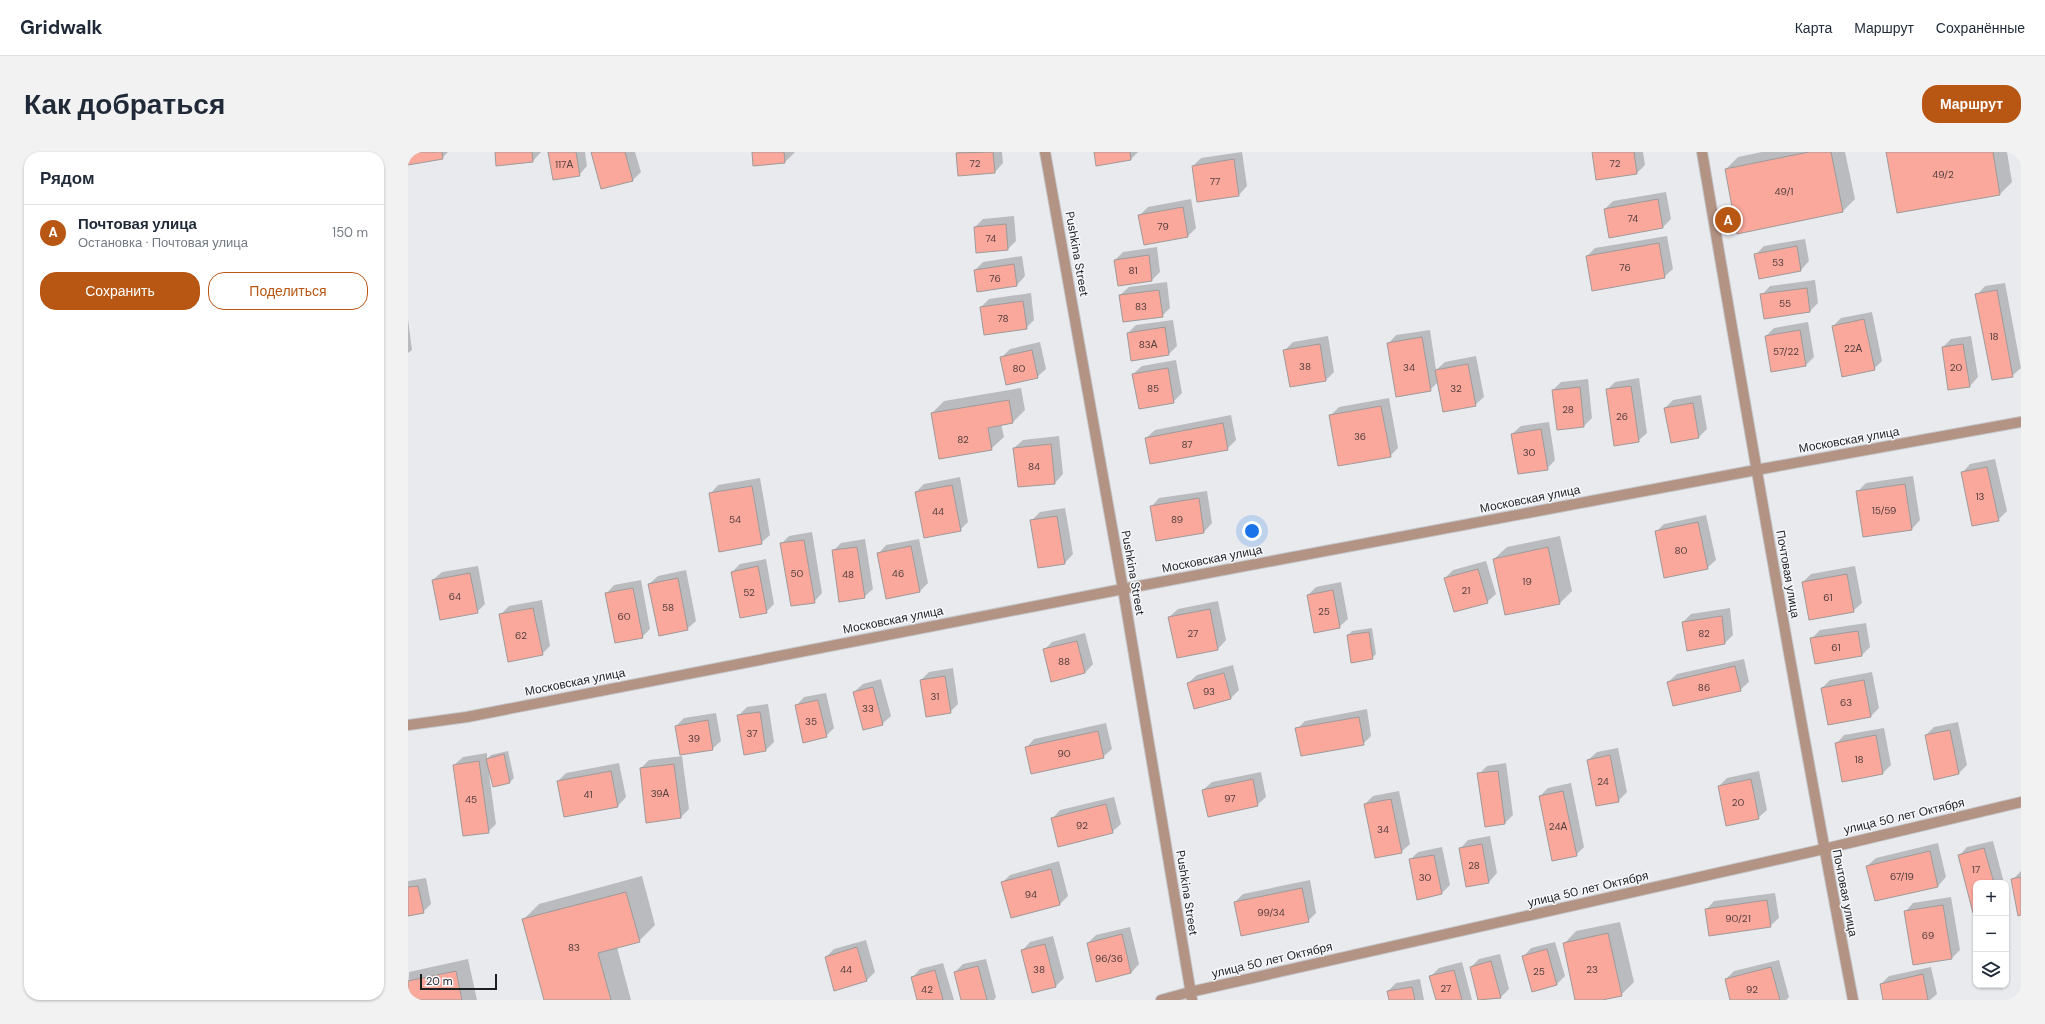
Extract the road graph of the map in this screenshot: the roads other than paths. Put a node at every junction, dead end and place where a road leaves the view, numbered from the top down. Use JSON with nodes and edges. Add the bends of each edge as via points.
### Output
{"nodes":[{"id":1,"x":1045,"y":152,"type":"edge"},
{"id":2,"x":1702,"y":152,"type":"edge"},
{"id":3,"x":2021,"y":422,"type":"edge"},
{"id":4,"x":1756,"y":470,"type":"junction"},
{"id":5,"x":1123,"y":589,"type":"junction"},
{"id":6,"x":408,"y":725,"type":"edge"},
{"id":7,"x":2021,"y":802,"type":"edge"},
{"id":8,"x":1824,"y":849,"type":"junction"},
{"id":9,"x":1191,"y":996,"type":"edge"},
{"id":10,"x":1161,"y":1000,"type":"edge"},
{"id":11,"x":1853,"y":1000,"type":"edge"}],
"edges":[{"from":1,"to":5,"type":"street","name":"Pushkina Street"},
{"from":2,"to":4,"type":"street","name":"Почтовая улица"},
{"from":3,"to":4,"type":"street","name":"Московская улица"},
{"from":4,"to":5,"type":"street","name":"Московская улица"},
{"from":4,"to":8,"type":"street","name":"Почтовая улица"},
{"from":5,"to":6,"type":"street","name":"Московская улица","via":[[467,717]]},
{"from":5,"to":9,"type":"street","name":"Pushkina Street"},
{"from":7,"to":8,"type":"street","name":"улица 50 лет Октября"},
{"from":8,"to":9,"type":"street","name":"улица 50 лет Октября"},
{"from":8,"to":11,"type":"street","name":"Почтовая улица"},
{"from":9,"to":10,"type":"street","name":"улица 50 лет Октября"}]}
